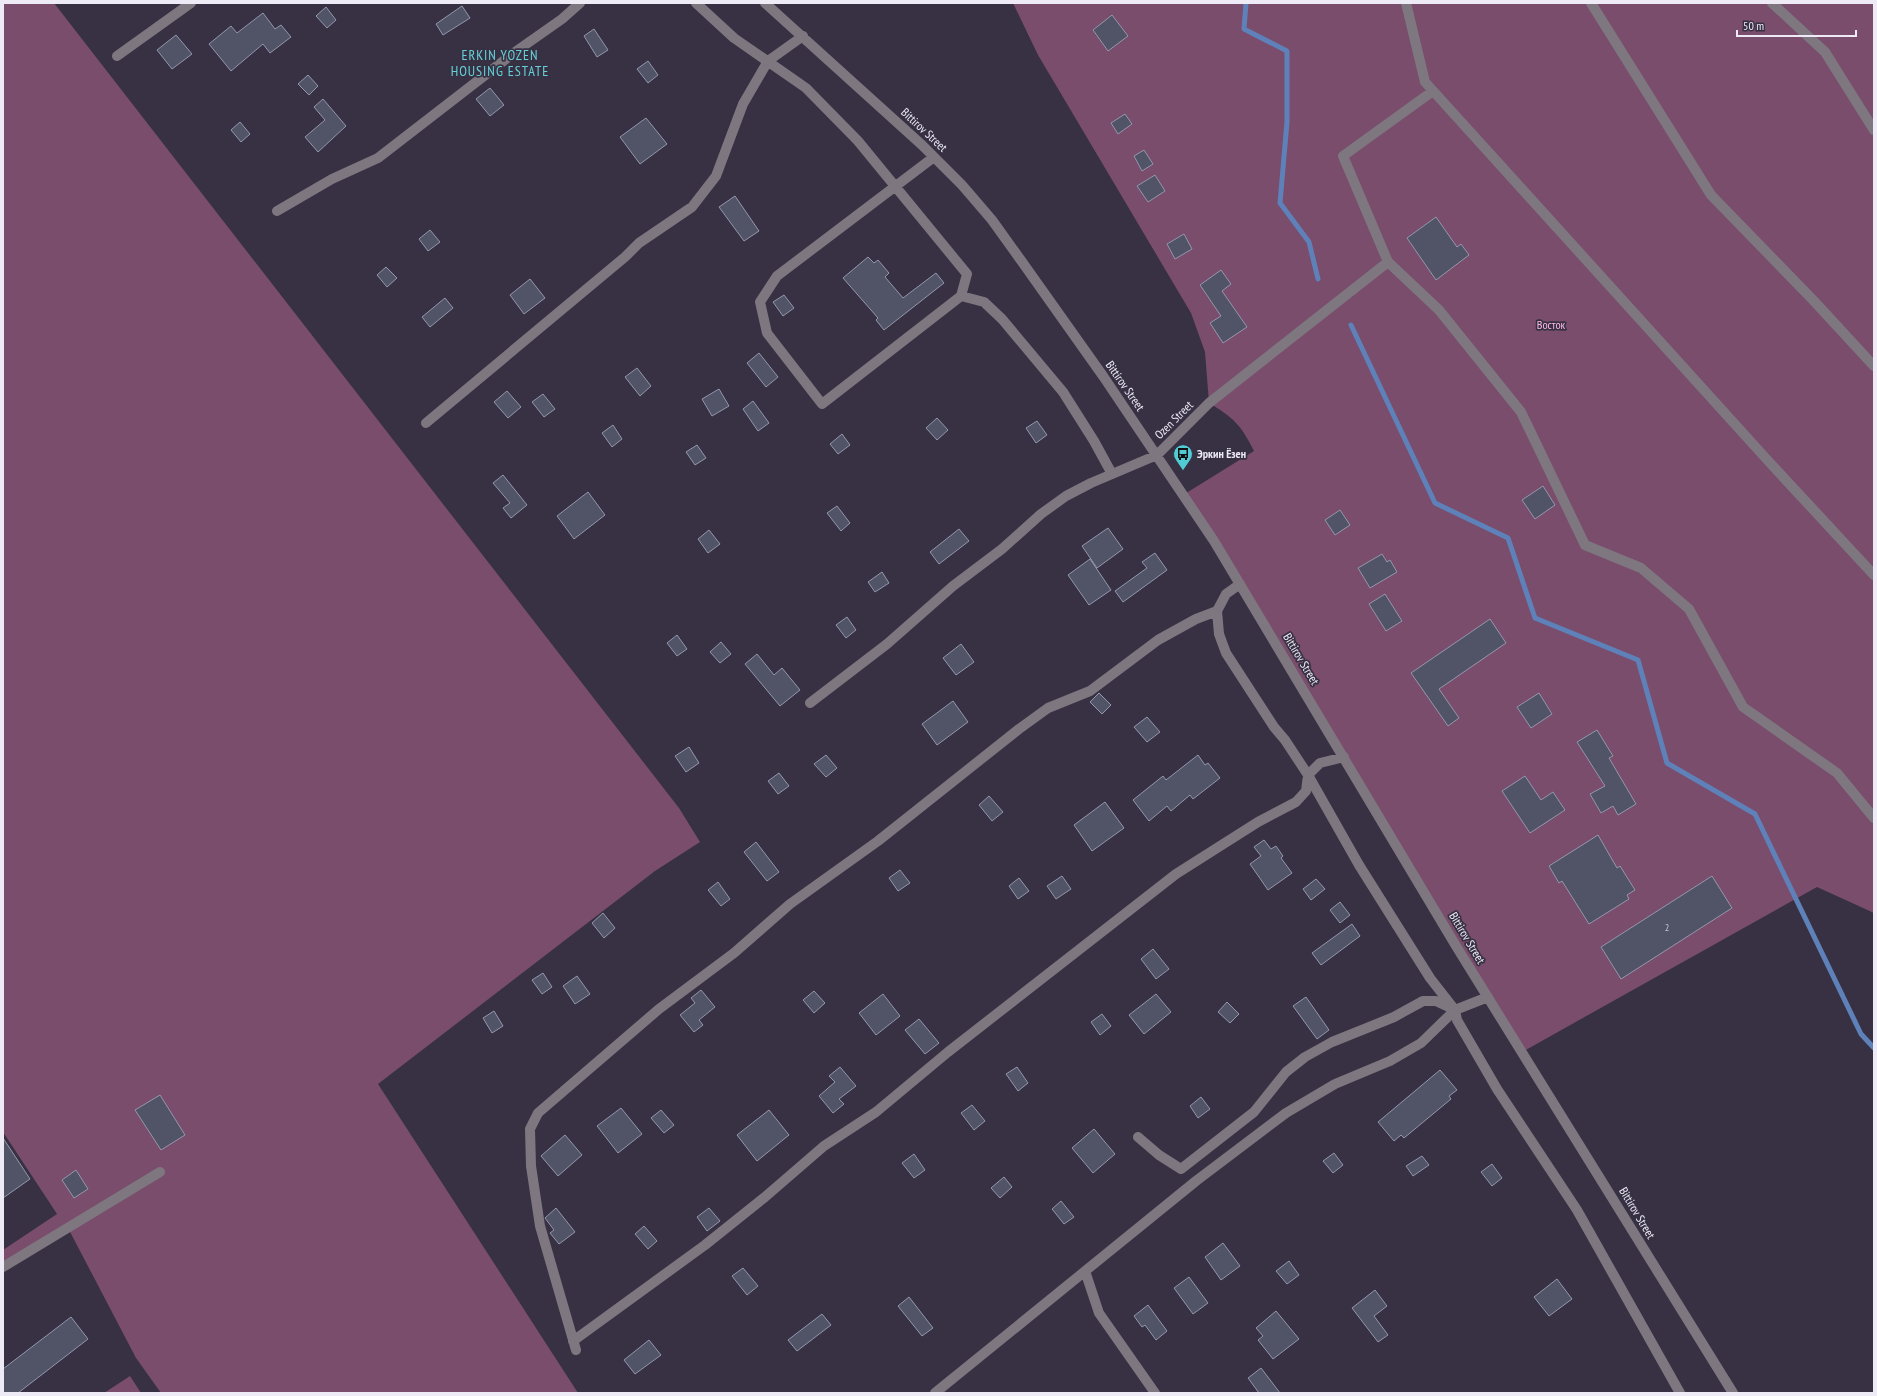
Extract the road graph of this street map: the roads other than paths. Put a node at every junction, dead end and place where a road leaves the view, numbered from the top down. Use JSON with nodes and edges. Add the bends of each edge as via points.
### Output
{"nodes":[{"id":1,"x":191,"y":3,"type":"edge"},
{"id":2,"x":580,"y":3,"type":"edge"},
{"id":3,"x":696,"y":3,"type":"edge"},
{"id":4,"x":765,"y":3,"type":"edge"},
{"id":5,"x":1406,"y":3,"type":"edge"},
{"id":6,"x":1591,"y":3,"type":"edge"},
{"id":7,"x":1772,"y":3,"type":"edge"},
{"id":8,"x":803,"y":36,"type":"junction"},
{"id":9,"x":117,"y":56,"type":"dead end"},
{"id":10,"x":768,"y":61,"type":"junction"},
{"id":11,"x":1433,"y":91,"type":"junction"},
{"id":12,"x":1874,"y":130,"type":"edge"},
{"id":13,"x":934,"y":157,"type":"junction"},
{"id":14,"x":895,"y":186,"type":"junction"},
{"id":15,"x":277,"y":211,"type":"dead end"},
{"id":16,"x":1388,"y":262,"type":"junction"},
{"id":17,"x":960,"y":296,"type":"junction"},
{"id":18,"x":1874,"y":366,"type":"edge"},
{"id":19,"x":426,"y":423,"type":"dead end"},
{"id":20,"x":1157,"y":455,"type":"junction"},
{"id":21,"x":1112,"y":474,"type":"junction"},
{"id":22,"x":1874,"y":575,"type":"edge"},
{"id":23,"x":1240,"y":584,"type":"junction"},
{"id":24,"x":1217,"y":611,"type":"junction"},
{"id":25,"x":810,"y":703,"type":"dead end"},
{"id":26,"x":1344,"y":756,"type":"junction"},
{"id":27,"x":1308,"y":775,"type":"junction"},
{"id":28,"x":1874,"y":818,"type":"edge"},
{"id":29,"x":1488,"y":997,"type":"junction"},
{"id":30,"x":1455,"y":1010,"type":"junction"},
{"id":31,"x":1138,"y":1137,"type":"dead end"},
{"id":32,"x":160,"y":1172,"type":"dead end"},
{"id":33,"x":3,"y":1267,"type":"edge"},
{"id":34,"x":1085,"y":1271,"type":"junction"},
{"id":35,"x":935,"y":1393,"type":"edge"},
{"id":36,"x":1155,"y":1393,"type":"edge"},
{"id":37,"x":1680,"y":1393,"type":"edge"},
{"id":38,"x":1733,"y":1393,"type":"edge"}],
"edges":[{"from":1,"to":9,"type":"street"},
{"from":2,"to":15,"type":"street","via":[[562,20],[515,52],[378,158],[332,179]]},
{"from":3,"to":10,"type":"street","via":[[734,38]]},
{"from":4,"to":8,"type":"street","name":"Bittirov Street"},
{"from":5,"to":11,"type":"street","via":[[1425,82]]},
{"from":6,"to":18,"type":"street","via":[[1711,195]]},
{"from":7,"to":12,"type":"street","via":[[1825,52]]},
{"from":8,"to":10,"type":"street"},
{"from":8,"to":13,"type":"street","name":"Bittirov Street"},
{"from":10,"to":14,"type":"street","via":[[806,88],[858,141]]},
{"from":10,"to":19,"type":"street","via":[[743,104],[716,176],[692,207],[639,243],[620,262]]},
{"from":11,"to":16,"type":"street","via":[[1344,156]]},
{"from":11,"to":22,"type":"street"},
{"from":13,"to":14,"type":"street"},
{"from":13,"to":20,"type":"street","name":"Bittirov Street","via":[[976,201],[1006,240]]},
{"from":14,"to":17,"type":"street","via":[[967,274]]},
{"from":14,"to":17,"type":"street","via":[[777,276],[760,302],[767,333],[822,404]]},
{"from":16,"to":20,"type":"street","name":"Ozen Street","via":[[1209,403]]},
{"from":16,"to":28,"type":"street","via":[[1439,310],[1521,412],[1585,545],[1641,568],[1689,609],[1743,707],[1837,773]]},
{"from":17,"to":21,"type":"street","via":[[984,302],[1002,318],[1063,392]]},
{"from":20,"to":21,"type":"street"},
{"from":20,"to":23,"type":"street","name":"Bittirov Street"},
{"from":21,"to":25,"type":"street","via":[[1066,496],[1041,514],[887,644]]},
{"from":23,"to":24,"type":"street","via":[[1226,594]]},
{"from":23,"to":26,"type":"street","name":"Bittirov Street"},
{"from":24,"to":27,"type":"street","via":[[1219,634],[1226,653],[1274,728]]},
{"from":24,"to":27,"type":"street","via":[[1196,619],[1158,640],[1090,691],[1048,708],[1019,729],[878,841],[790,904],[734,953],[659,1009],[538,1113],[530,1128],[540,1226],[574,1345],[766,1197],[824,1146],[876,1112],[948,1052],[1176,874],[1258,822],[1296,802],[1306,791]]},
{"from":26,"to":27,"type":"street","via":[[1320,763]]},
{"from":26,"to":29,"type":"street","name":"Bittirov Street"},
{"from":27,"to":30,"type":"street","via":[[1359,865],[1430,978]]},
{"from":29,"to":30,"type":"street"},
{"from":29,"to":38,"type":"street","name":"Bittirov Street"},
{"from":30,"to":31,"type":"street","via":[[1436,1000],[1423,1001],[1394,1017],[1305,1056],[1286,1072],[1254,1112],[1181,1169]]},
{"from":30,"to":34,"type":"street","via":[[1421,1043],[1390,1061],[1335,1084],[1286,1113],[1196,1181]]},
{"from":30,"to":37,"type":"street","via":[[1457,1020],[1497,1089],[1578,1210]]},
{"from":32,"to":33,"type":"street"},
{"from":34,"to":35,"type":"street"},
{"from":34,"to":36,"type":"street","via":[[1099,1313]]}]}
